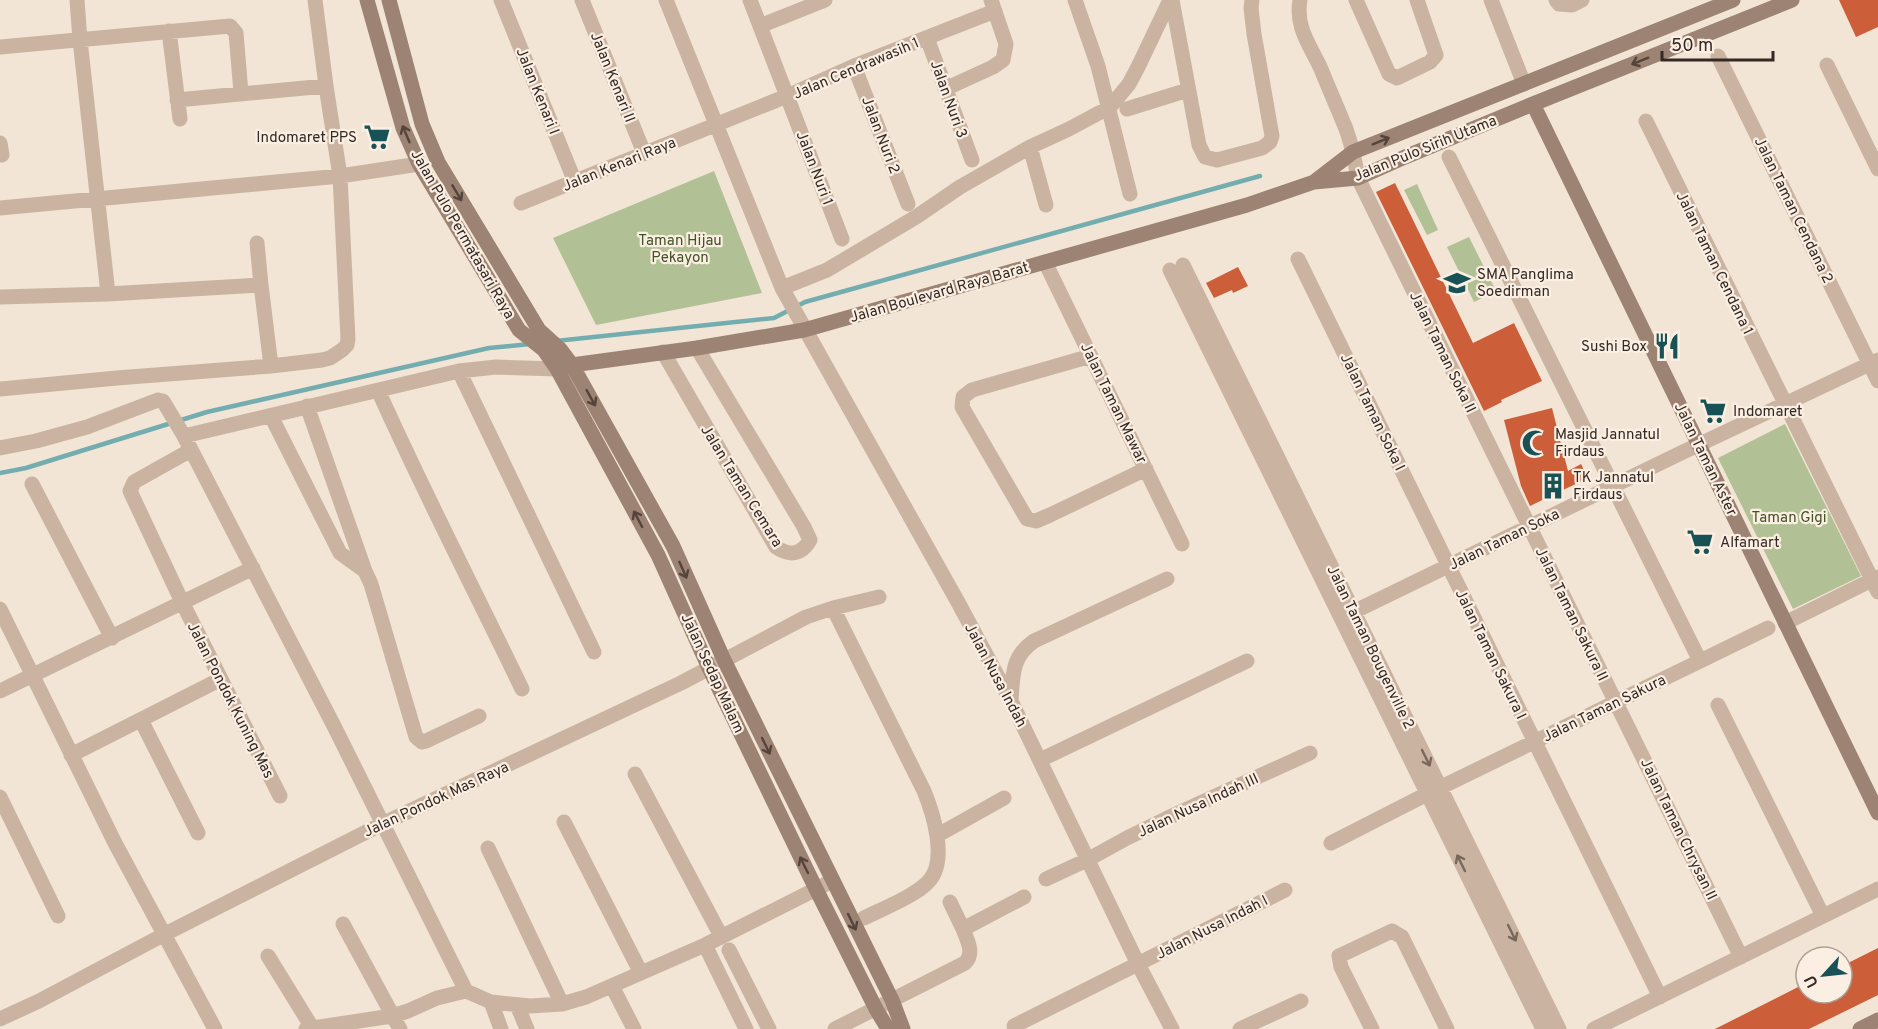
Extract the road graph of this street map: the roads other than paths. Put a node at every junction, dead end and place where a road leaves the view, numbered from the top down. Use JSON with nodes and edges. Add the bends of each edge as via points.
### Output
{"nodes":[{"id":1,"x":77,"y":0,"type":"edge"},
{"id":2,"x":315,"y":0,"type":"edge"},
{"id":3,"x":367,"y":0,"type":"edge"},
{"id":4,"x":389,"y":0,"type":"edge"},
{"id":5,"x":501,"y":0,"type":"edge"},
{"id":6,"x":582,"y":0,"type":"edge"},
{"id":7,"x":666,"y":0,"type":"edge"},
{"id":8,"x":750,"y":0,"type":"edge"},
{"id":9,"x":825,"y":0,"type":"edge"},
{"id":10,"x":1075,"y":0,"type":"edge"},
{"id":11,"x":1171,"y":0,"type":"edge"},
{"id":12,"x":1252,"y":0,"type":"edge"},
{"id":13,"x":1300,"y":0,"type":"edge"},
{"id":14,"x":1356,"y":0,"type":"edge"},
{"id":15,"x":1417,"y":0,"type":"edge"},
{"id":16,"x":1491,"y":0,"type":"edge"},
{"id":17,"x":1556,"y":0,"type":"edge"},
{"id":18,"x":1582,"y":0,"type":"edge"},
{"id":19,"x":1733,"y":0,"type":"edge"},
{"id":20,"x":1792,"y":0,"type":"edge"},
{"id":21,"x":993,"y":6,"type":"edge"},
{"id":22,"x":760,"y":26,"type":"junction"},
{"id":23,"x":169,"y":31,"type":"junction"},
{"id":24,"x":927,"y":38,"type":"junction"},
{"id":25,"x":80,"y":40,"type":"junction"},
{"id":26,"x":402,"y":46,"type":"junction"},
{"id":27,"x":0,"y":47,"type":"edge"},
{"id":28,"x":382,"y":51,"type":"junction"},
{"id":29,"x":1718,"y":56,"type":"dead end"},
{"id":30,"x":1581,"y":61,"type":"junction"},
{"id":31,"x":1827,"y":65,"type":"dead end"},
{"id":32,"x":854,"y":66,"type":"junction"},
{"id":33,"x":1589,"y":82,"type":"junction"},
{"id":34,"x":1524,"y":84,"type":"junction"},
{"id":35,"x":326,"y":86,"type":"junction"},
{"id":36,"x":945,"y":89,"type":"junction"},
{"id":37,"x":1188,"y":90,"type":"junction"},
{"id":38,"x":242,"y":93,"type":"junction"},
{"id":39,"x":787,"y":96,"type":"junction"},
{"id":40,"x":177,"y":100,"type":"junction"},
{"id":41,"x":1533,"y":104,"type":"junction"},
{"id":42,"x":1110,"y":107,"type":"junction"},
{"id":43,"x":1127,"y":109,"type":"dead end"},
{"id":44,"x":180,"y":119,"type":"dead end"},
{"id":45,"x":1646,"y":121,"type":"dead end"},
{"id":46,"x":716,"y":124,"type":"junction"},
{"id":47,"x":1030,"y":147,"type":"junction"},
{"id":48,"x":1353,"y":152,"type":"junction"},
{"id":49,"x":644,"y":153,"type":"junction"},
{"id":50,"x":1449,"y":157,"type":"dead end"},
{"id":51,"x":972,"y":160,"type":"dead end"},
{"id":52,"x":419,"y":164,"type":"junction"},
{"id":53,"x":1878,"y":169,"type":"edge"},
{"id":54,"x":340,"y":176,"type":"junction"},
{"id":55,"x":1358,"y":178,"type":"junction"},
{"id":56,"x":575,"y":182,"type":"junction"},
{"id":57,"x":1314,"y":182,"type":"junction"},
{"id":58,"x":1130,"y":194,"type":"dead end"},
{"id":59,"x":97,"y":199,"type":"junction"},
{"id":60,"x":521,"y":203,"type":"dead end"},
{"id":61,"x":908,"y":204,"type":"dead end"},
{"id":62,"x":1046,"y":205,"type":"dead end"},
{"id":63,"x":0,"y":208,"type":"edge"},
{"id":64,"x":842,"y":239,"type":"dead end"},
{"id":65,"x":257,"y":243,"type":"dead end"},
{"id":66,"x":1298,"y":259,"type":"dead end"},
{"id":67,"x":1045,"y":262,"type":"junction"},
{"id":68,"x":1177,"y":267,"type":"dead end"},
{"id":69,"x":261,"y":285,"type":"junction"},
{"id":70,"x":108,"y":294,"type":"junction"},
{"id":71,"x":785,"y":294,"type":"junction"},
{"id":72,"x":0,"y":297,"type":"edge"},
{"id":73,"x":801,"y":325,"type":"junction"},
{"id":74,"x":519,"y":330,"type":"joint"},
{"id":75,"x":539,"y":330,"type":"joint"},
{"id":76,"x":697,"y":348,"type":"junction"},
{"id":77,"x":663,"y":352,"type":"junction"},
{"id":78,"x":1091,"y":356,"type":"junction"},
{"id":79,"x":1874,"y":362,"type":"edge"},
{"id":80,"x":572,"y":365,"type":"junction"},
{"id":81,"x":272,"y":366,"type":"junction"},
{"id":82,"x":557,"y":369,"type":"junction"},
{"id":83,"x":459,"y":371,"type":"junction"},
{"id":84,"x":1878,"y":381,"type":"edge"},
{"id":85,"x":0,"y":389,"type":"edge"},
{"id":86,"x":378,"y":390,"type":"junction"},
{"id":87,"x":1785,"y":404,"type":"junction"},
{"id":88,"x":307,"y":406,"type":"junction"},
{"id":89,"x":271,"y":416,"type":"junction"},
{"id":90,"x":181,"y":431,"type":"junction"},
{"id":91,"x":1699,"y":444,"type":"junction"},
{"id":92,"x":0,"y":448,"type":"edge"},
{"id":93,"x":191,"y":450,"type":"junction"},
{"id":94,"x":1146,"y":469,"type":"junction"},
{"id":95,"x":32,"y":484,"type":"dead end"},
{"id":96,"x":1613,"y":486,"type":"junction"},
{"id":97,"x":1529,"y":526,"type":"junction"},
{"id":98,"x":1182,"y":544,"type":"dead end"},
{"id":99,"x":1448,"y":566,"type":"junction"},
{"id":100,"x":253,"y":568,"type":"junction"},
{"id":101,"x":365,"y":571,"type":"junction"},
{"id":102,"x":1167,"y":579,"type":"dead end"},
{"id":103,"x":1876,"y":583,"type":"edge"},
{"id":104,"x":879,"y":597,"type":"dead end"},
{"id":105,"x":183,"y":604,"type":"junction"},
{"id":106,"x":832,"y":608,"type":"junction"},
{"id":107,"x":0,"y":609,"type":"edge"},
{"id":108,"x":1347,"y":615,"type":"junction"},
{"id":109,"x":1785,"y":623,"type":"junction"},
{"id":110,"x":1768,"y":628,"type":"dead end"},
{"id":111,"x":112,"y":638,"type":"junction"},
{"id":112,"x":594,"y":652,"type":"dead end"},
{"id":113,"x":724,"y":660,"type":"junction"},
{"id":114,"x":1247,"y":661,"type":"dead end"},
{"id":115,"x":1700,"y":661,"type":"junction"},
{"id":116,"x":710,"y":668,"type":"junction"},
{"id":117,"x":32,"y":676,"type":"junction"},
{"id":118,"x":221,"y":679,"type":"junction"},
{"id":119,"x":522,"y":689,"type":"dead end"},
{"id":120,"x":0,"y":691,"type":"edge"},
{"id":121,"x":1011,"y":701,"type":"junction"},
{"id":122,"x":1616,"y":702,"type":"junction"},
{"id":123,"x":1718,"y":705,"type":"dead end"},
{"id":124,"x":479,"y":716,"type":"dead end"},
{"id":125,"x":141,"y":720,"type":"junction"},
{"id":126,"x":1535,"y":742,"type":"junction"},
{"id":127,"x":1310,"y":753,"type":"dead end"},
{"id":128,"x":71,"y":755,"type":"junction"},
{"id":129,"x":1040,"y":760,"type":"junction"},
{"id":130,"x":635,"y":774,"type":"dead end"},
{"id":131,"x":1434,"y":791,"type":"junction"},
{"id":132,"x":280,"y":796,"type":"dead end"},
{"id":133,"x":0,"y":797,"type":"edge"},
{"id":134,"x":1004,"y":798,"type":"dead end"},
{"id":135,"x":1878,"y":813,"type":"edge"},
{"id":136,"x":564,"y":822,"type":"dead end"},
{"id":137,"x":384,"y":824,"type":"junction"},
{"id":138,"x":198,"y":833,"type":"dead end"},
{"id":139,"x":938,"y":835,"type":"junction"},
{"id":140,"x":1331,"y":843,"type":"dead end"},
{"id":141,"x":488,"y":848,"type":"dead end"},
{"id":142,"x":1087,"y":860,"type":"junction"},
{"id":143,"x":1046,"y":879,"type":"dead end"},
{"id":144,"x":832,"y":881,"type":"junction"},
{"id":145,"x":816,"y":889,"type":"junction"},
{"id":146,"x":1878,"y":889,"type":"edge"},
{"id":147,"x":1285,"y":891,"type":"dead end"},
{"id":148,"x":1024,"y":897,"type":"dead end"},
{"id":149,"x":950,"y":902,"type":"dead end"},
{"id":150,"x":58,"y":916,"type":"dead end"},
{"id":151,"x":1823,"y":916,"type":"junction"},
{"id":152,"x":864,"y":918,"type":"dead end"},
{"id":153,"x":343,"y":924,"type":"dead end"},
{"id":154,"x":963,"y":928,"type":"junction"},
{"id":155,"x":165,"y":934,"type":"junction"},
{"id":156,"x":725,"y":943,"type":"junction"},
{"id":157,"x":705,"y":945,"type":"junction"},
{"id":158,"x":268,"y":956,"type":"dead end"},
{"id":159,"x":1741,"y":957,"type":"junction"},
{"id":160,"x":1138,"y":964,"type":"junction"},
{"id":161,"x":641,"y":973,"type":"junction"},
{"id":162,"x":612,"y":986,"type":"junction"},
{"id":163,"x":466,"y":991,"type":"junction"},
{"id":164,"x":1660,"y":997,"type":"junction"},
{"id":165,"x":892,"y":1000,"type":"junction"},
{"id":166,"x":1300,"y":1000,"type":"dead end"},
{"id":167,"x":491,"y":1002,"type":"junction"},
{"id":168,"x":562,"y":1004,"type":"junction"},
{"id":169,"x":517,"y":1005,"type":"junction"},
{"id":170,"x":876,"y":1009,"type":"junction"},
{"id":171,"x":0,"y":1019,"type":"edge"},
{"id":172,"x":1878,"y":1020,"type":"edge"},
{"id":173,"x":396,"y":1023,"type":"edge"},
{"id":174,"x":1014,"y":1026,"type":"dead end"},
{"id":175,"x":215,"y":1029,"type":"edge"},
{"id":176,"x":310,"y":1029,"type":"edge"},
{"id":177,"x":501,"y":1029,"type":"edge"},
{"id":178,"x":527,"y":1029,"type":"edge"},
{"id":179,"x":634,"y":1029,"type":"edge"},
{"id":180,"x":746,"y":1029,"type":"edge"},
{"id":181,"x":769,"y":1029,"type":"edge"},
{"id":182,"x":836,"y":1029,"type":"edge"},
{"id":183,"x":888,"y":1029,"type":"edge"},
{"id":184,"x":903,"y":1029,"type":"edge"},
{"id":185,"x":1172,"y":1029,"type":"edge"},
{"id":186,"x":1240,"y":1029,"type":"edge"},
{"id":187,"x":1372,"y":1029,"type":"edge"},
{"id":188,"x":1447,"y":1029,"type":"edge"},
{"id":189,"x":1543,"y":1029,"type":"edge"},
{"id":190,"x":1559,"y":1029,"type":"edge"},
{"id":191,"x":1594,"y":1029,"type":"edge"},
{"id":192,"x":1860,"y":1029,"type":"edge"}],
"edges":[{"from":1,"to":25,"type":"street"},
{"from":2,"to":35,"type":"street"},
{"from":3,"to":28,"type":"main road","name":"Jalan Pulo Permatasari Raya"},
{"from":4,"to":26,"type":"main road","name":"Jalan Pulo Permatasari Raya"},
{"from":5,"to":56,"type":"street","name":"Jalan Kenari I"},
{"from":6,"to":49,"type":"street","name":"Jalan Kenari II"},
{"from":7,"to":46,"type":"street","name":"Jalan Nusa Indah"},
{"from":8,"to":22,"type":"street","name":"Jalan Nuri 1"},
{"from":9,"to":22,"type":"street"},
{"from":10,"to":42,"type":"street"},
{"from":11,"to":37,"type":"street"},
{"from":11,"to":42,"type":"street","via":[[1129,84]]},
{"from":12,"to":37,"type":"street","via":[[1254,34],[1272,132],[1270,142],[1216,160],[1208,159],[1199,145]]},
{"from":13,"to":48,"type":"street","name":"Jalan Taman Soka II","via":[[1301,29]]},
{"from":14,"to":15,"type":"street","via":[[1389,74],[1397,78],[1436,55]]},
{"from":16,"to":34,"type":"street"},
{"from":17,"to":18,"type":"street","via":[[1572,5]]},
{"from":19,"to":30,"type":"main road","name":"Jalan Pulo Sirih Utama"},
{"from":20,"to":33,"type":"main road","name":"Jalan Pulo Sirih Utama","one_way":true},
{"from":21,"to":24,"type":"street","name":"Jalan Cendrawasih 1"},
{"from":21,"to":36,"type":"street","via":[[1006,45],[1003,60]]},
{"from":22,"to":39,"type":"street","name":"Jalan Nuri 1"},
{"from":23,"to":25,"type":"street"},
{"from":23,"to":38,"type":"street","via":[[230,26],[236,33]]},
{"from":23,"to":40,"type":"street"},
{"from":24,"to":32,"type":"street","name":"Jalan Cendrawasih 1"},
{"from":24,"to":36,"type":"street","name":"Jalan Nuri 3"},
{"from":25,"to":27,"type":"street"},
{"from":25,"to":59,"type":"street"},
{"from":26,"to":28,"type":"main road"},
{"from":26,"to":75,"type":"main road","name":"Jalan Pulo Permatasari Raya","one_way":true,"via":[[422,124],[438,162]]},
{"from":52,"to":28,"type":"main road","name":"Jalan Pulo Permatasari Raya","one_way":true,"via":[[403,128]]},
{"from":29,"to":79,"type":"street","name":"Jalan Taman Cendana 2"},
{"from":30,"to":33,"type":"main road"},
{"from":30,"to":34,"type":"main road","name":"Jalan Pulo Sirih Utama"},
{"from":31,"to":53,"type":"street"},
{"from":32,"to":39,"type":"street","name":"Jalan Cendrawasih 1"},
{"from":32,"to":61,"type":"street","name":"Jalan Nuri 2"},
{"from":33,"to":41,"type":"main road","name":"Jalan Pulo Sirih Utama"},
{"from":48,"to":34,"type":"main road","name":"Jalan Pulo Sirih Utama","one_way":true},
{"from":35,"to":38,"type":"street"},
{"from":35,"to":54,"type":"street"},
{"from":36,"to":51,"type":"street","name":"Jalan Nuri 3"},
{"from":37,"to":43,"type":"street"},
{"from":38,"to":40,"type":"street"},
{"from":39,"to":46,"type":"street","name":"Jalan Cendrawasih 1"},
{"from":39,"to":64,"type":"street","name":"Jalan Nuri 1"},
{"from":40,"to":44,"type":"street"},
{"from":41,"to":55,"type":"main road","name":"Jalan Pulo Sirih Utama"},
{"from":41,"to":91,"type":"main road","name":"Jalan Taman Aster"},
{"from":42,"to":47,"type":"street"},
{"from":42,"to":58,"type":"street"},
{"from":45,"to":87,"type":"street","name":"Jalan Taman Cendana 1"},
{"from":46,"to":49,"type":"street","name":"Jalan Kenari Raya"},
{"from":46,"to":71,"type":"street","name":"Jalan Nusa Indah"},
{"from":47,"to":62,"type":"street"},
{"from":47,"to":71,"type":"street"},
{"from":48,"to":55,"type":"street","name":"Jalan Taman Soka II"},
{"from":48,"to":57,"type":"main road","name":"Jalan Pulo Sirih Utama"},
{"from":49,"to":56,"type":"street","name":"Jalan Kenari Raya"},
{"from":50,"to":96,"type":"street"},
{"from":52,"to":54,"type":"street"},
{"from":52,"to":74,"type":"main road","name":"Jalan Pulo Permatasari Raya"},
{"from":54,"to":59,"type":"street"},
{"from":54,"to":81,"type":"street","via":[[347,345],[322,360]]},
{"from":55,"to":57,"type":"main road","name":"Jalan Pulo Sirih Utama"},
{"from":55,"to":97,"type":"street","name":"Jalan Taman Soka II"},
{"from":56,"to":60,"type":"street","name":"Jalan Kenari Raya"},
{"from":57,"to":67,"type":"main road","name":"Jalan Boulevard Raya Barat"},
{"from":59,"to":63,"type":"street"},
{"from":59,"to":70,"type":"street"},
{"from":65,"to":69,"type":"street"},
{"from":66,"to":99,"type":"street","name":"Jalan Taman Soka I"},
{"from":67,"to":73,"type":"main road","name":"Jalan Boulevard Raya Barat"},
{"from":67,"to":78,"type":"street","name":"Jalan Taman Mawar"},
{"from":68,"to":108,"type":"street","name":"Jalan Taman Bougenville 2"},
{"from":69,"to":70,"type":"street"},
{"from":69,"to":81,"type":"street"},
{"from":70,"to":72,"type":"street"},
{"from":71,"to":73,"type":"street","name":"Jalan Nusa Indah"},
{"from":73,"to":76,"type":"main road","name":"Jalan Boulevard Raya Barat"},
{"from":73,"to":121,"type":"street","name":"Jalan Nusa Indah"},
{"from":74,"to":82,"type":"main road","name":"Jalan Sedap Malam","via":[[544,350]]},
{"from":75,"to":80,"type":"main road","name":"Jalan Sedap Malam"},
{"from":76,"to":77,"type":"main road","name":"Jalan Boulevard Raya Barat"},
{"from":76,"to":77,"type":"street","name":"Jalan Taman Cemara","via":[[810,540],[806,547],[784,553],[776,547]]},
{"from":77,"to":80,"type":"main road","name":"Jalan Boulevard Raya Barat"},
{"from":78,"to":94,"type":"street","name":"Jalan Taman Mawar"},
{"from":78,"to":94,"type":"street","via":[[972,390],[963,397],[962,407],[1027,519],[1036,521]]},
{"from":79,"to":84,"type":"street","name":"Jalan Taman Cendana 2"},
{"from":79,"to":87,"type":"street","name":"Jalan Taman Soka"},
{"from":80,"to":82,"type":"main road","name":"Jalan Boulevard Raya Barat"},
{"from":80,"to":113,"type":"main road","name":"Jalan Sedap Malam","one_way":true,"via":[[673,546]]},
{"from":81,"to":85,"type":"street"},
{"from":82,"to":83,"type":"street","via":[[496,367]]},
{"from":116,"to":82,"type":"main road","name":"Jalan Sedap Malam","one_way":true,"via":[[657,555]]},
{"from":83,"to":86,"type":"street"},
{"from":83,"to":112,"type":"street"},
{"from":86,"to":88,"type":"street"},
{"from":86,"to":119,"type":"street"},
{"from":87,"to":91,"type":"street","name":"Jalan Taman Soka"},
{"from":87,"to":103,"type":"street","name":"Jalan Taman Cendana 1"},
{"from":88,"to":89,"type":"street"},
{"from":88,"to":101,"type":"street"},
{"from":89,"to":90,"type":"street"},
{"from":89,"to":101,"type":"street","via":[[340,553]]},
{"from":90,"to":92,"type":"street","via":[[159,399],[87,427]]},
{"from":90,"to":93,"type":"street"},
{"from":91,"to":96,"type":"street","name":"Jalan Taman Soka"},
{"from":91,"to":109,"type":"main road","name":"Jalan Taman Aster"},
{"from":93,"to":100,"type":"street"},
{"from":93,"to":105,"type":"street","name":"Jalan Pondok Kuning Mas","via":[[134,482],[130,492]]},
{"from":94,"to":98,"type":"street","name":"Jalan Taman Mawar"},
{"from":95,"to":111,"type":"street"},
{"from":96,"to":97,"type":"street","name":"Jalan Taman Soka"},
{"from":96,"to":115,"type":"street"},
{"from":97,"to":99,"type":"street","name":"Jalan Taman Soka"},
{"from":97,"to":122,"type":"street","name":"Jalan Taman Sakura II"},
{"from":99,"to":108,"type":"street","name":"Jalan Taman Soka"},
{"from":99,"to":126,"type":"street","name":"Jalan Taman Sakura I"},
{"from":100,"to":105,"type":"street"},
{"from":100,"to":137,"type":"street"},
{"from":101,"to":124,"type":"street","via":[[416,738],[426,741]]},
{"from":102,"to":121,"type":"street","via":[[1024,648],[1013,670]]},
{"from":103,"to":109,"type":"street"},
{"from":104,"to":106,"type":"street","name":"Jalan Pondok Mas Raya"},
{"from":105,"to":111,"type":"street"},
{"from":105,"to":118,"type":"street","name":"Jalan Pondok Kuning Mas"},
{"from":106,"to":113,"type":"street","name":"Jalan Pondok Mas Raya","via":[[806,617]]},
{"from":106,"to":139,"type":"street","via":[[924,791]]},
{"from":107,"to":117,"type":"street"},
{"from":108,"to":131,"type":"street","name":"Jalan Taman Bougenville 2"},
{"from":109,"to":135,"type":"main road","name":"Jalan Taman Aster"},
{"from":110,"to":115,"type":"street","name":"Jalan Taman Sakura"},
{"from":111,"to":117,"type":"street"},
{"from":113,"to":116,"type":"street","name":"Jalan Pondok Mas Raya"},
{"from":113,"to":144,"type":"main road","name":"Jalan Sedap Malam","one_way":true},
{"from":114,"to":129,"type":"street"},
{"from":115,"to":122,"type":"street","name":"Jalan Taman Sakura"},
{"from":116,"to":137,"type":"street","name":"Jalan Pondok Mas Raya"},
{"from":145,"to":116,"type":"main road","name":"Jalan Sedap Malam","one_way":true},
{"from":117,"to":120,"type":"street"},
{"from":117,"to":128,"type":"street"},
{"from":118,"to":125,"type":"street"},
{"from":118,"to":132,"type":"street","name":"Jalan Pondok Kuning Mas"},
{"from":121,"to":129,"type":"street","name":"Jalan Nusa Indah"},
{"from":122,"to":126,"type":"street","name":"Jalan Taman Sakura"},
{"from":122,"to":159,"type":"street","name":"Jalan Taman Chrysan II"},
{"from":123,"to":151,"type":"street"},
{"from":125,"to":128,"type":"street"},
{"from":125,"to":138,"type":"street"},
{"from":126,"to":131,"type":"street","name":"Jalan Taman Sakura"},
{"from":126,"to":164,"type":"street","name":"Jalan Taman Sakura I"},
{"from":127,"to":142,"type":"street","name":"Jalan Nusa Indah III","via":[[1127,837]]},
{"from":128,"to":155,"type":"street"},
{"from":129,"to":142,"type":"street","name":"Jalan Nusa Indah"},
{"from":130,"to":156,"type":"street"},
{"from":131,"to":140,"type":"street"},
{"from":189,"to":131,"type":"street","name":"Jalan Taman Bougenville 2","one_way":true},
{"from":131,"to":190,"type":"street","name":"Jalan Taman Bougenville 2","one_way":true},
{"from":133,"to":150,"type":"street"},
{"from":134,"to":139,"type":"street"},
{"from":136,"to":161,"type":"street"},
{"from":137,"to":155,"type":"street","name":"Jalan Pondok Mas Raya"},
{"from":137,"to":163,"type":"street"},
{"from":139,"to":152,"type":"street","via":[[937,865],[931,880]]},
{"from":141,"to":168,"type":"street"},
{"from":142,"to":143,"type":"street","name":"Jalan Nusa Indah III"},
{"from":142,"to":160,"type":"street","name":"Jalan Nusa Indah"},
{"from":144,"to":145,"type":"street"},
{"from":144,"to":165,"type":"main road","name":"Jalan Sedap Malam","one_way":true},
{"from":145,"to":156,"type":"street"},
{"from":145,"to":170,"type":"main road","name":"Jalan Sedap Malam"},
{"from":146,"to":151,"type":"street"},
{"from":147,"to":160,"type":"street","name":"Jalan Nusa Indah I"},
{"from":148,"to":154,"type":"street"},
{"from":149,"to":154,"type":"street"},
{"from":151,"to":159,"type":"street"},
{"from":153,"to":173,"type":"street"},
{"from":154,"to":165,"type":"street","via":[[971,951],[969,959]]},
{"from":155,"to":171,"type":"street","name":"Jalan Pondok Mas Raya"},
{"from":155,"to":175,"type":"street"},
{"from":156,"to":157,"type":"street"},
{"from":156,"to":181,"type":"street"},
{"from":157,"to":161,"type":"street"},
{"from":157,"to":180,"type":"street"},
{"from":158,"to":176,"type":"street"},
{"from":159,"to":164,"type":"street"},
{"from":160,"to":174,"type":"street","name":"Jalan Nusa Indah I"},
{"from":160,"to":185,"type":"street","name":"Jalan Nusa Indah"},
{"from":161,"to":162,"type":"street"},
{"from":162,"to":168,"type":"street"},
{"from":162,"to":179,"type":"street"},
{"from":163,"to":167,"type":"street"},
{"from":163,"to":173,"type":"street","via":[[408,1011]]},
{"from":164,"to":191,"type":"street"},
{"from":165,"to":170,"type":"street"},
{"from":165,"to":184,"type":"main road","name":"Jalan Sedap Malam"},
{"from":166,"to":186,"type":"street"},
{"from":167,"to":169,"type":"street"},
{"from":167,"to":177,"type":"street"},
{"from":168,"to":169,"type":"street"},
{"from":169,"to":178,"type":"street"},
{"from":170,"to":182,"type":"street"},
{"from":170,"to":183,"type":"main road","name":"Jalan Sedap Malam"},
{"from":172,"to":192,"type":"main road"},
{"from":173,"to":176,"type":"street"},
{"from":187,"to":188,"type":"street","via":[[1339,956],[1392,931],[1402,937]]}]}
